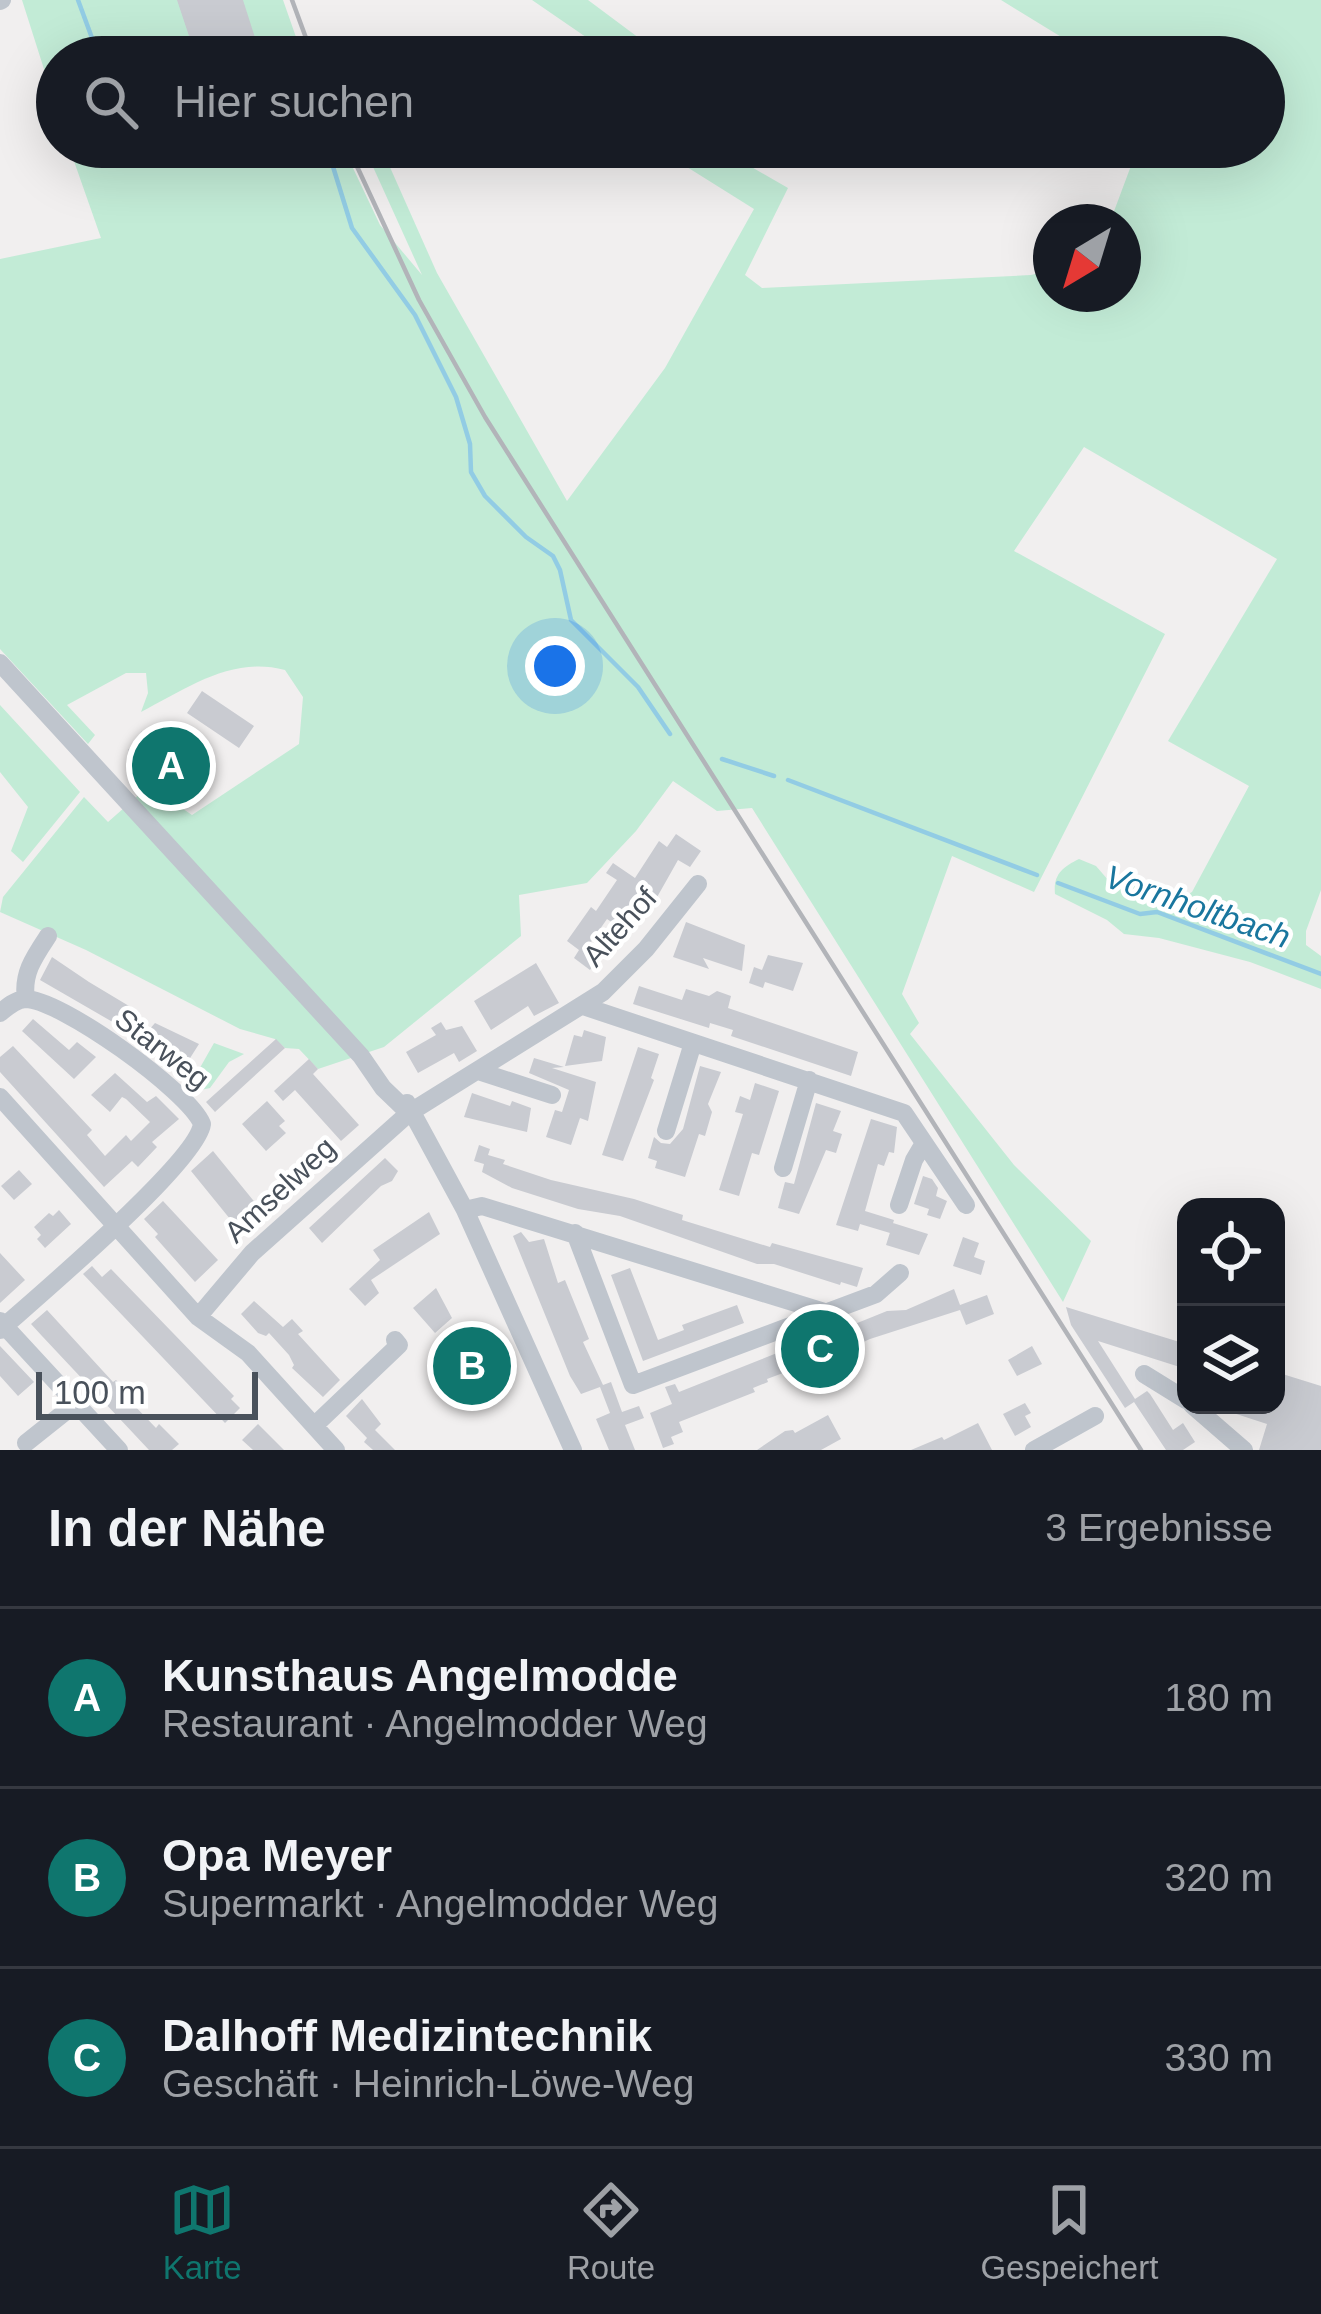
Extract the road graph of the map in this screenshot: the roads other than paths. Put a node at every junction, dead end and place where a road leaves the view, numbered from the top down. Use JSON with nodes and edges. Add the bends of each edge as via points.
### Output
{"nodes":[{"id":1,"x":0,"y":663,"type":"edge"},
{"id":2,"x":698,"y":884,"type":"dead end"},
{"id":3,"x":48,"y":936,"type":"dead end"},
{"id":4,"x":26,"y":999,"type":"junction"},
{"id":5,"x":583,"y":1006,"type":"junction"},
{"id":6,"x":0,"y":1012,"type":"edge"},
{"id":7,"x":693,"y":1043,"type":"junction"},
{"id":8,"x":478,"y":1071,"type":"junction"},
{"id":9,"x":809,"y":1079,"type":"junction"},
{"id":10,"x":552,"y":1095,"type":"dead end"},
{"id":11,"x":0,"y":1097,"type":"edge"},
{"id":12,"x":409,"y":1112,"type":"junction"},
{"id":13,"x":666,"y":1131,"type":"dead end"},
{"id":14,"x":919,"y":1151,"type":"junction"},
{"id":15,"x":783,"y":1168,"type":"dead end"},
{"id":16,"x":899,"y":1205,"type":"dead end"},
{"id":17,"x":966,"y":1205,"type":"dead end"},
{"id":18,"x":465,"y":1210,"type":"junction"},
{"id":19,"x":115,"y":1224,"type":"junction"},
{"id":20,"x":575,"y":1233,"type":"junction"},
{"id":21,"x":900,"y":1273,"type":"dead end"},
{"id":22,"x":827,"y":1312,"type":"junction"},
{"id":23,"x":198,"y":1317,"type":"junction"},
{"id":24,"x":1,"y":1326,"type":"edge"},
{"id":25,"x":395,"y":1340,"type":"dead end"},
{"id":26,"x":1144,"y":1374,"type":"dead end"},
{"id":27,"x":1177,"y":1395,"type":"edge"},
{"id":28,"x":75,"y":1404,"type":"junction"},
{"id":29,"x":1203,"y":1414,"type":"edge"},
{"id":30,"x":1095,"y":1416,"type":"dead end"},
{"id":31,"x":315,"y":1425,"type":"junction"},
{"id":32,"x":26,"y":1444,"type":"dead end"},
{"id":33,"x":119,"y":1450,"type":"edge"},
{"id":34,"x":335,"y":1450,"type":"edge"},
{"id":35,"x":573,"y":1450,"type":"edge"},
{"id":36,"x":1034,"y":1450,"type":"edge"},
{"id":37,"x":1244,"y":1450,"type":"edge"}],
"edges":[{"from":1,"to":12,"type":"street","via":[[387,1075]]},
{"from":2,"to":5,"type":"street","name":"Altehof","via":[[646,949]]},
{"from":3,"to":4,"type":"street","via":[[27,972]]},
{"from":4,"to":6,"type":"street"},
{"from":4,"to":19,"type":"street","name":"Starweg","via":[[126,1050],[185,1099],[202,1124],[193,1147]]},
{"from":5,"to":7,"type":"street","name":"Altehof"},
{"from":5,"to":8,"type":"street","name":"Altehof"},
{"from":7,"to":9,"type":"street","name":"Altehof"},
{"from":7,"to":13,"type":"street"},
{"from":8,"to":10,"type":"street"},
{"from":8,"to":12,"type":"street","name":"Altehof"},
{"from":9,"to":14,"type":"street","name":"Altehof","via":[[904,1113]]},
{"from":9,"to":15,"type":"street"},
{"from":11,"to":19,"type":"street"},
{"from":12,"to":18,"type":"street"},
{"from":12,"to":23,"type":"street","name":"Amselweg","via":[[252,1253]]},
{"from":14,"to":16,"type":"street"},
{"from":14,"to":17,"type":"street","name":"Altehof"},
{"from":18,"to":20,"type":"street","via":[[482,1206]]},
{"from":18,"to":35,"type":"street","via":[[490,1291]]},
{"from":19,"to":23,"type":"street"},
{"from":19,"to":24,"type":"street"},
{"from":20,"to":22,"type":"street"},
{"from":20,"to":22,"type":"street","via":[[634,1385]]},
{"from":21,"to":22,"type":"street","via":[[876,1294]]},
{"from":23,"to":31,"type":"street","via":[[248,1353]]},
{"from":24,"to":28,"type":"street"},
{"from":25,"to":31,"type":"street","via":[[399,1345]]},
{"from":26,"to":27,"type":"street"},
{"from":28,"to":32,"type":"street"},
{"from":28,"to":33,"type":"street"},
{"from":29,"to":37,"type":"street"},
{"from":30,"to":36,"type":"street"},
{"from":31,"to":34,"type":"street"}]}
